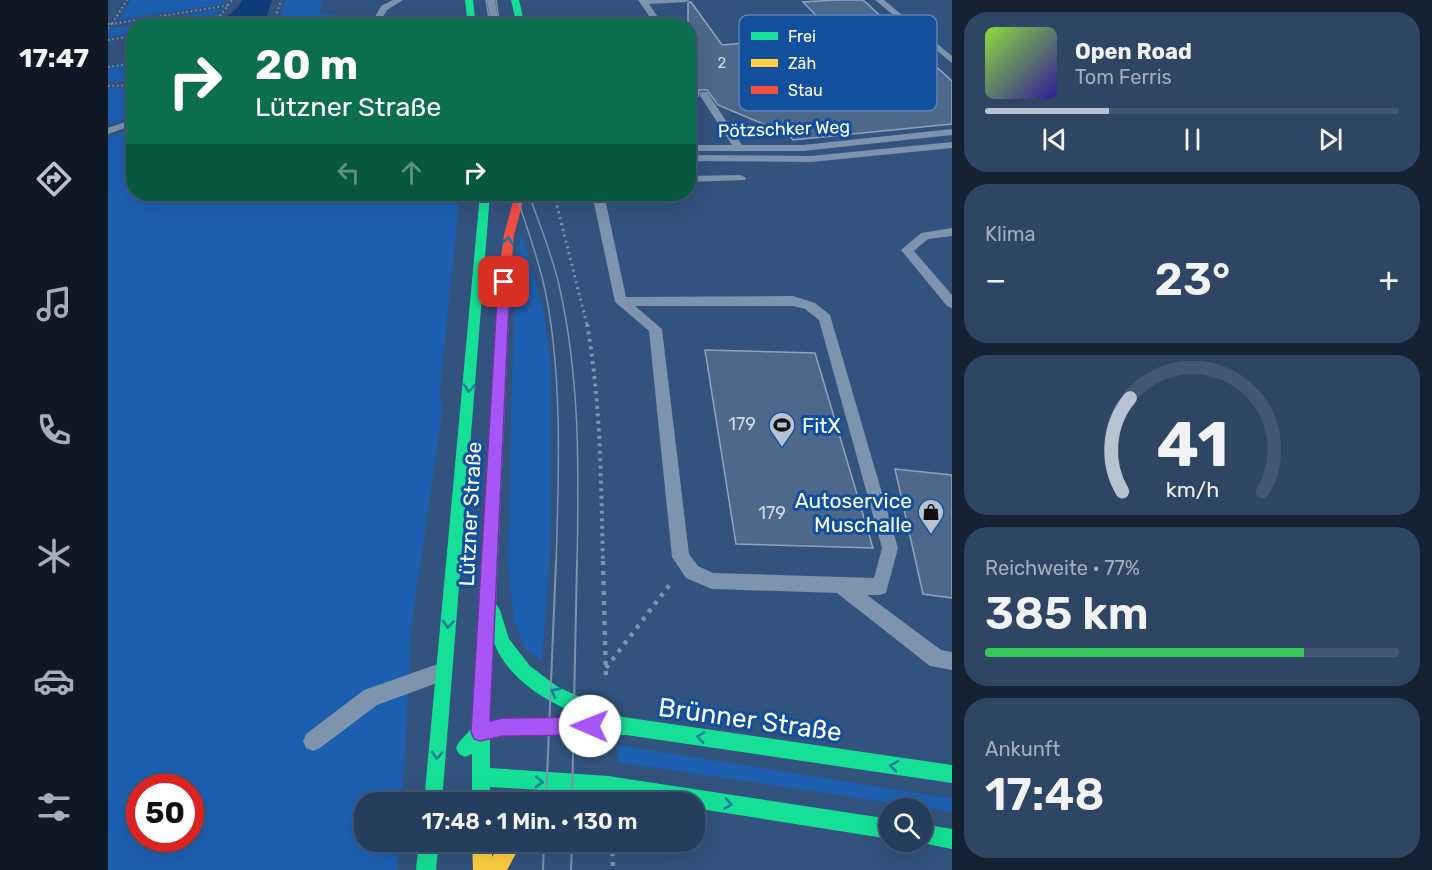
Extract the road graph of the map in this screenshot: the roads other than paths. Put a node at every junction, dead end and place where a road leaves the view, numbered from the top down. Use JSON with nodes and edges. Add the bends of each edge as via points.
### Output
{"nodes":[{"id":1,"x":399,"y":0,"type":"edge"},
{"id":2,"x":469,"y":0,"type":"edge"},
{"id":3,"x":491,"y":0,"type":"edge"},
{"id":4,"x":515,"y":0,"type":"edge"},
{"id":5,"x":686,"y":0,"type":"edge"},
{"id":6,"x":879,"y":0,"type":"edge"},
{"id":7,"x":643,"y":1,"type":"edge"},
{"id":8,"x":897,"y":15,"type":"edge"},
{"id":9,"x":377,"y":18,"type":"edge"},
{"id":10,"x":471,"y":18,"type":"edge"},
{"id":11,"x":494,"y":18,"type":"edge"},
{"id":12,"x":519,"y":18,"type":"edge"},
{"id":13,"x":655,"y":18,"type":"edge"},
{"id":14,"x":937,"y":48,"type":"edge"},
{"id":15,"x":952,"y":60,"type":"edge"},
{"id":16,"x":704,"y":94,"type":"dead end"},
{"id":17,"x":126,"y":125,"type":"edge"},
{"id":18,"x":108,"y":131,"type":"edge"},
{"id":19,"x":952,"y":132,"type":"edge"},
{"id":20,"x":952,"y":145,"type":"edge"},
{"id":21,"x":696,"y":148,"type":"edge"},
{"id":22,"x":739,"y":148,"type":"junction"},
{"id":23,"x":696,"y":158,"type":"edge"},
{"id":24,"x":696,"y":178,"type":"edge"},
{"id":25,"x":741,"y":178,"type":"dead end"},
{"id":26,"x":485,"y":201,"type":"edge"},
{"id":27,"x":518,"y":201,"type":"edge"},
{"id":28,"x":599,"y":201,"type":"edge"},
{"id":29,"x":952,"y":232,"type":"edge"},
{"id":30,"x":621,"y":302,"type":"junction"},
{"id":31,"x":952,"y":303,"type":"edge"},
{"id":32,"x":840,"y":585,"type":"junction"},
{"id":33,"x":487,"y":594,"type":"junction"},
{"id":34,"x":952,"y":661,"type":"edge"},
{"id":35,"x":444,"y":670,"type":"junction"},
{"id":36,"x":441,"y":708,"type":"junction"},
{"id":37,"x":626,"y":726,"type":"junction"},
{"id":38,"x":480,"y":732,"type":"junction"},
{"id":39,"x":313,"y":741,"type":"dead end"},
{"id":40,"x":456,"y":758,"type":"junction"},
{"id":41,"x":952,"y":774,"type":"edge"},
{"id":42,"x":448,"y":776,"type":"dead end"},
{"id":43,"x":481,"y":777,"type":"junction"},
{"id":44,"x":608,"y":785,"type":"junction"},
{"id":45,"x":436,"y":792,"type":"edge"},
{"id":46,"x":440,"y":792,"type":"edge"},
{"id":47,"x":481,"y":792,"type":"edge"},
{"id":48,"x":586,"y":792,"type":"edge"},
{"id":49,"x":879,"y":827,"type":"edge"},
{"id":50,"x":933,"y":836,"type":"edge"},
{"id":51,"x":952,"y":839,"type":"edge"},
{"id":52,"x":428,"y":852,"type":"edge"},
{"id":53,"x":482,"y":852,"type":"edge"},
{"id":54,"x":506,"y":852,"type":"edge"},
{"id":55,"x":426,"y":870,"type":"edge"},
{"id":56,"x":483,"y":870,"type":"edge"},
{"id":57,"x":496,"y":870,"type":"edge"}],
"edges":[{"from":1,"to":9,"type":"lane","via":[[381,6]]},
{"from":2,"to":10,"type":"main road"},
{"from":3,"to":11,"type":"lane"},
{"from":4,"to":12,"type":"main road"},
{"from":5,"to":7,"type":"lane"},
{"from":6,"to":8,"type":"lane"},
{"from":7,"to":13,"type":"lane"},
{"from":14,"to":15,"type":"lane"},
{"from":16,"to":22,"type":"lane"},
{"from":17,"to":18,"type":"lane"},
{"from":19,"to":22,"type":"lane","name":"Pötzschker Weg","via":[[803,148]]},
{"from":20,"to":23,"type":"lane","via":[[812,159]]},
{"from":21,"to":22,"type":"lane","name":"Pötzschker Weg"},
{"from":24,"to":25,"type":"lane"},
{"from":26,"to":35,"type":"main road","name":"Lützner Straße","one_way":true},
{"from":33,"to":27,"type":"main road","name":"Lützner Straße","one_way":true,"via":[[502,300],[509,235]]},
{"from":28,"to":30,"type":"lane"},
{"from":29,"to":31,"type":"lane","via":[[925,236],[906,250]]},
{"from":30,"to":32,"type":"lane","via":[[655,329],[681,557],[692,572],[712,581]]},
{"from":30,"to":32,"type":"lane","via":[[793,301],[810,306],[825,318],[890,548],[880,586]]},
{"from":32,"to":34,"type":"lane","via":[[937,659]]},
{"from":37,"to":33,"type":"main road","one_way":true,"via":[[550,690],[521,669],[504,647]]},
{"from":33,"to":38,"type":"main road","name":"Lützner Straße"},
{"from":35,"to":36,"type":"main road","name":"Lützner Straße"},
{"from":35,"to":39,"type":"lane","via":[[371,697]]},
{"from":36,"to":40,"type":"main road"},
{"from":36,"to":45,"type":"main road","name":"Lützner Straße","one_way":true},
{"from":37,"to":38,"type":"main road","name":"Brünner Straße","via":[[503,727]]},
{"from":41,"to":37,"type":"main road","name":"Brünner Straße","one_way":true},
{"from":38,"to":40,"type":"main road"},
{"from":38,"to":43,"type":"main road","name":"Lützner Straße"},
{"from":40,"to":43,"type":"main road"},
{"from":42,"to":46,"type":"main road"},
{"from":43,"to":44,"type":"main road","one_way":true},
{"from":43,"to":47,"type":"main road","name":"Lützner Straße"},
{"from":44,"to":48,"type":"main road"},
{"from":44,"to":49,"type":"main road","one_way":true},
{"from":50,"to":51,"type":"main road"},
{"from":52,"to":55,"type":"main road"},
{"from":53,"to":56,"type":"main road"},
{"from":54,"to":57,"type":"main road"}]}
